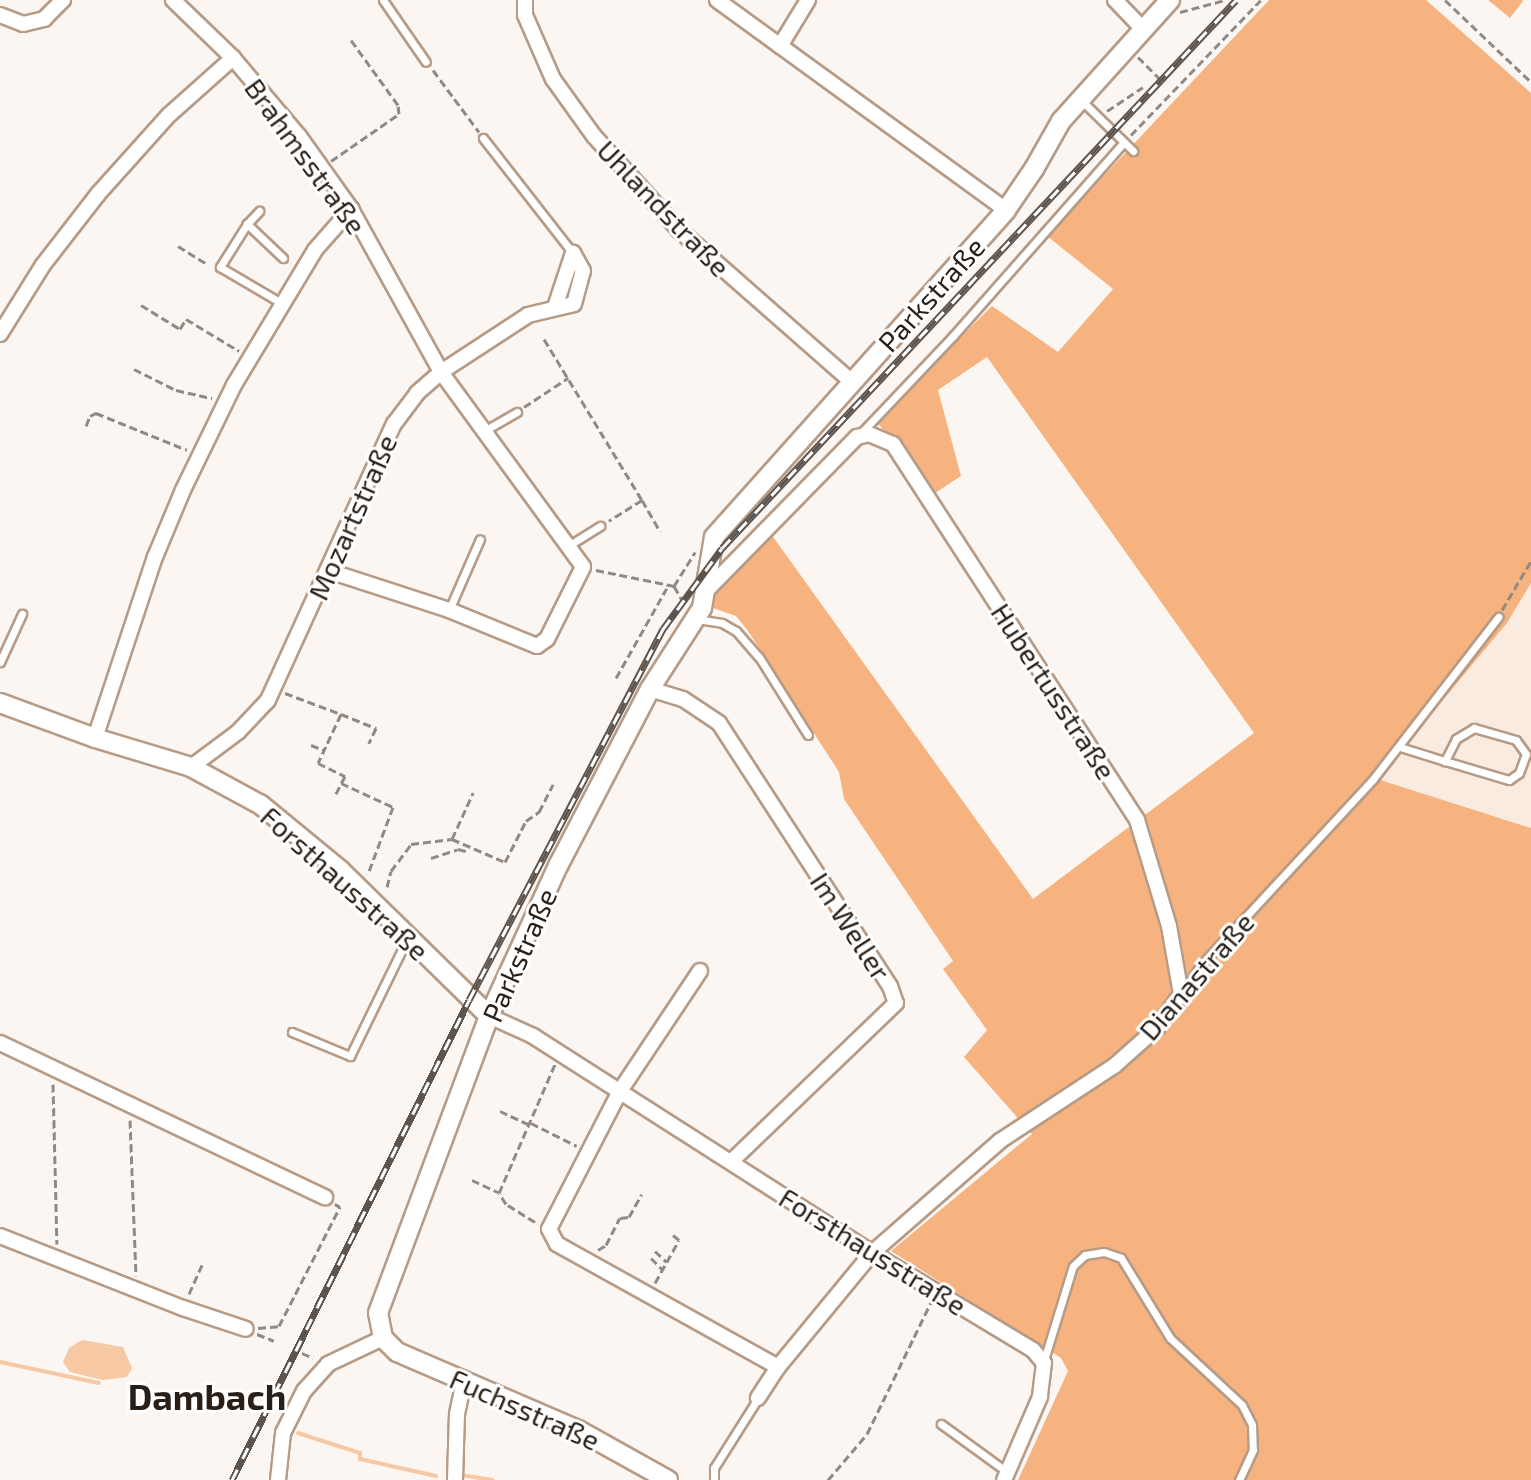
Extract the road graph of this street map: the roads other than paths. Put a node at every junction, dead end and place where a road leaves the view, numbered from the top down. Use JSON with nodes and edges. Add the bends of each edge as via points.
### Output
{"nodes":[{"id":1,"x":63,"y":0,"type":"edge"},
{"id":2,"x":173,"y":0,"type":"edge"},
{"id":3,"x":383,"y":0,"type":"edge"},
{"id":4,"x":525,"y":0,"type":"edge"},
{"id":5,"x":717,"y":0,"type":"edge"},
{"id":6,"x":808,"y":0,"type":"edge"},
{"id":7,"x":1115,"y":0,"type":"edge"},
{"id":8,"x":1167,"y":3,"type":"edge"},
{"id":9,"x":2,"y":20,"type":"edge"},
{"id":10,"x":1143,"y":29,"type":"junction"},
{"id":11,"x":780,"y":46,"type":"junction"},
{"id":12,"x":233,"y":58,"type":"junction"},
{"id":13,"x":426,"y":62,"type":"road end"},
{"id":14,"x":1079,"y":99,"type":"junction"},
{"id":15,"x":483,"y":138,"type":"road end"},
{"id":16,"x":1123,"y":143,"type":"junction"},
{"id":17,"x":1133,"y":151,"type":"dead end"},
{"id":18,"x":351,"y":209,"type":"junction"},
{"id":19,"x":1006,"y":210,"type":"junction"},
{"id":20,"x":259,"y":211,"type":"dead end"},
{"id":21,"x":247,"y":224,"type":"junction"},
{"id":22,"x":573,"y":253,"type":"joint"},
{"id":23,"x":283,"y":258,"type":"dead end"},
{"id":24,"x":283,"y":304,"type":"junction"},
{"id":25,"x":0,"y":334,"type":"edge"},
{"id":26,"x":441,"y":372,"type":"junction"},
{"id":27,"x":852,"y":382,"type":"junction"},
{"id":28,"x":517,"y":412,"type":"road end"},
{"id":29,"x":484,"y":431,"type":"junction"},
{"id":30,"x":857,"y":437,"type":"junction"},
{"id":31,"x":600,"y":526,"type":"road end"},
{"id":32,"x":480,"y":539,"type":"dead end"},
{"id":33,"x":568,"y":546,"type":"junction"},
{"id":34,"x":329,"y":571,"type":"junction"},
{"id":35,"x":707,"y":590,"type":"junction"},
{"id":36,"x":449,"y":610,"type":"junction"},
{"id":37,"x":22,"y":614,"type":"dead end"},
{"id":38,"x":1498,"y":617,"type":"road end"},
{"id":39,"x":695,"y":618,"type":"junction"},
{"id":40,"x":0,"y":662,"type":"edge"},
{"id":41,"x":650,"y":689,"type":"junction"},
{"id":42,"x":0,"y":703,"type":"edge"},
{"id":43,"x":808,"y":735,"type":"dead end"},
{"id":44,"x":95,"y":738,"type":"junction"},
{"id":45,"x":1400,"y":747,"type":"junction"},
{"id":46,"x":1445,"y":761,"type":"junction"},
{"id":47,"x":191,"y":767,"type":"junction"},
{"id":48,"x":408,"y":937,"type":"junction"},
{"id":49,"x":700,"y":971,"type":"dead end"},
{"id":50,"x":1181,"y":994,"type":"junction"},
{"id":51,"x":489,"y":1016,"type":"junction"},
{"id":52,"x":292,"y":1032,"type":"dead end"},
{"id":53,"x":0,"y":1043,"type":"edge"},
{"id":54,"x":620,"y":1091,"type":"junction"},
{"id":55,"x":731,"y":1162,"type":"junction"},
{"id":56,"x":325,"y":1197,"type":"road end"},
{"id":57,"x":0,"y":1236,"type":"edge"},
{"id":58,"x":872,"y":1253,"type":"junction"},
{"id":59,"x":246,"y":1329,"type":"road end"},
{"id":60,"x":383,"y":1338,"type":"junction"},
{"id":61,"x":1044,"y":1363,"type":"junction"},
{"id":62,"x":778,"y":1367,"type":"junction"},
{"id":63,"x":464,"y":1381,"type":"junction"},
{"id":64,"x":758,"y":1398,"type":"joint"},
{"id":65,"x":941,"y":1424,"type":"dead end"},
{"id":66,"x":1005,"y":1476,"type":"edge"},
{"id":67,"x":278,"y":1480,"type":"edge"},
{"id":68,"x":455,"y":1480,"type":"edge"},
{"id":69,"x":668,"y":1480,"type":"edge"},
{"id":70,"x":714,"y":1480,"type":"edge"},
{"id":71,"x":1239,"y":1480,"type":"edge"}],
"edges":[{"from":1,"to":9,"type":"street","via":[[44,19],[23,24]]},
{"from":2,"to":12,"type":"street","name":"Brahmsstraße"},
{"from":3,"to":13,"type":"lane"},
{"from":4,"to":27,"type":"street","name":"Uhlandstraße","via":[[525,15],[553,79],[613,160],[679,230]]},
{"from":5,"to":11,"type":"street"},
{"from":6,"to":11,"type":"street"},
{"from":7,"to":10,"type":"street"},
{"from":8,"to":10,"type":"street","name":"Parkstraße"},
{"from":10,"to":14,"type":"street","name":"Parkstraße"},
{"from":11,"to":19,"type":"street"},
{"from":12,"to":18,"type":"street","name":"Brahmsstraße"},
{"from":12,"to":25,"type":"street","via":[[169,115],[98,194],[43,265]]},
{"from":14,"to":16,"type":"lane"},
{"from":14,"to":19,"type":"street","name":"Parkstraße"},
{"from":15,"to":22,"type":"lane"},
{"from":16,"to":17,"type":"lane"},
{"from":16,"to":30,"type":"lane"},
{"from":18,"to":24,"type":"street","via":[[315,250]]},
{"from":18,"to":26,"type":"street","name":"Brahmsstraße"},
{"from":19,"to":27,"type":"street","name":"Parkstraße"},
{"from":20,"to":21,"type":"lane"},
{"from":21,"to":23,"type":"lane"},
{"from":21,"to":24,"type":"lane","via":[[220,267]]},
{"from":22,"to":26,"type":"street","name":"Mozartstraße","via":[[583,271],[574,304],[528,315]]},
{"from":24,"to":44,"type":"street","via":[[225,403],[155,557]]},
{"from":26,"to":29,"type":"street","name":"Brahmsstraße"},
{"from":26,"to":34,"type":"street","name":"Mozartstraße","via":[[394,424]]},
{"from":27,"to":35,"type":"street","name":"Parkstraße","via":[[720,526],[712,542]]},
{"from":28,"to":29,"type":"lane"},
{"from":29,"to":33,"type":"street","name":"Brahmsstraße"},
{"from":30,"to":35,"type":"street","name":"Parkstraße"},
{"from":30,"to":50,"type":"street","name":"Hubertusstraße","via":[[869,434],[893,444],[1137,820],[1169,926]]},
{"from":31,"to":33,"type":"lane"},
{"from":32,"to":36,"type":"lane"},
{"from":33,"to":36,"type":"street","name":"Brahmsstraße","via":[[583,567],[547,639],[537,646]]},
{"from":34,"to":36,"type":"street"},
{"from":34,"to":47,"type":"street","name":"Mozartstraße","via":[[268,700],[238,732]]},
{"from":35,"to":39,"type":"street","name":"Parkstraße"},
{"from":37,"to":40,"type":"lane"},
{"from":38,"to":45,"type":"lane","name":"Dianastraße"},
{"from":39,"to":41,"type":"street","name":"Parkstraße"},
{"from":39,"to":43,"type":"lane","via":[[736,631],[759,657]]},
{"from":41,"to":51,"type":"street","name":"Parkstraße","via":[[559,864]]},
{"from":41,"to":55,"type":"street","name":"Im Weller","via":[[683,699],[719,723],[890,986],[896,1003]]},
{"from":42,"to":44,"type":"street","name":"Forsthausstraße"},
{"from":44,"to":47,"type":"street","name":"Forsthausstraße"},
{"from":45,"to":46,"type":"lane"},
{"from":45,"to":50,"type":"lane","name":"Dianastraße","via":[[1201,965]]},
{"from":46,"to":46,"type":"lane","via":[[1509,780],[1519,773],[1526,754],[1516,740],[1474,728],[1456,739]]},
{"from":47,"to":48,"type":"street","name":"Forsthausstraße","via":[[261,805]]},
{"from":48,"to":51,"type":"street","name":"Forsthausstraße"},
{"from":48,"to":52,"type":"lane","via":[[350,1056]]},
{"from":49,"to":54,"type":"street"},
{"from":50,"to":58,"type":"street","name":"Dianastraße","via":[[1158,1027],[1114,1066],[1000,1141]]},
{"from":51,"to":54,"type":"street","name":"Forsthausstraße","via":[[533,1036]]},
{"from":51,"to":60,"type":"street","name":"Parkstraße","via":[[378,1313]]},
{"from":53,"to":56,"type":"street"},
{"from":54,"to":55,"type":"street","name":"Forsthausstraße"},
{"from":54,"to":62,"type":"street","via":[[549,1229],[557,1244]]},
{"from":55,"to":58,"type":"street","name":"Forsthausstraße"},
{"from":57,"to":59,"type":"street"},
{"from":58,"to":61,"type":"street","name":"Forsthausstraße","via":[[1033,1350]]},
{"from":58,"to":62,"type":"street","name":"Dianastraße"},
{"from":60,"to":63,"type":"street","name":"Fuchsstraße","via":[[397,1352]]},
{"from":60,"to":67,"type":"street","via":[[328,1364],[304,1391],[283,1433]]},
{"from":61,"to":66,"type":"street","via":[[1040,1397]]},
{"from":61,"to":71,"type":"lane","via":[[1073,1266],[1085,1255],[1104,1252],[1121,1258],[1170,1338],[1242,1405],[1252,1425],[1253,1450]]},
{"from":62,"to":64,"type":"street","name":"Dianastraße"},
{"from":63,"to":68,"type":"street"},
{"from":63,"to":69,"type":"street","name":"Fuchsstraße","via":[[578,1430]]},
{"from":64,"to":70,"type":"lane","via":[[714,1468]]},
{"from":65,"to":66,"type":"lane"}]}
